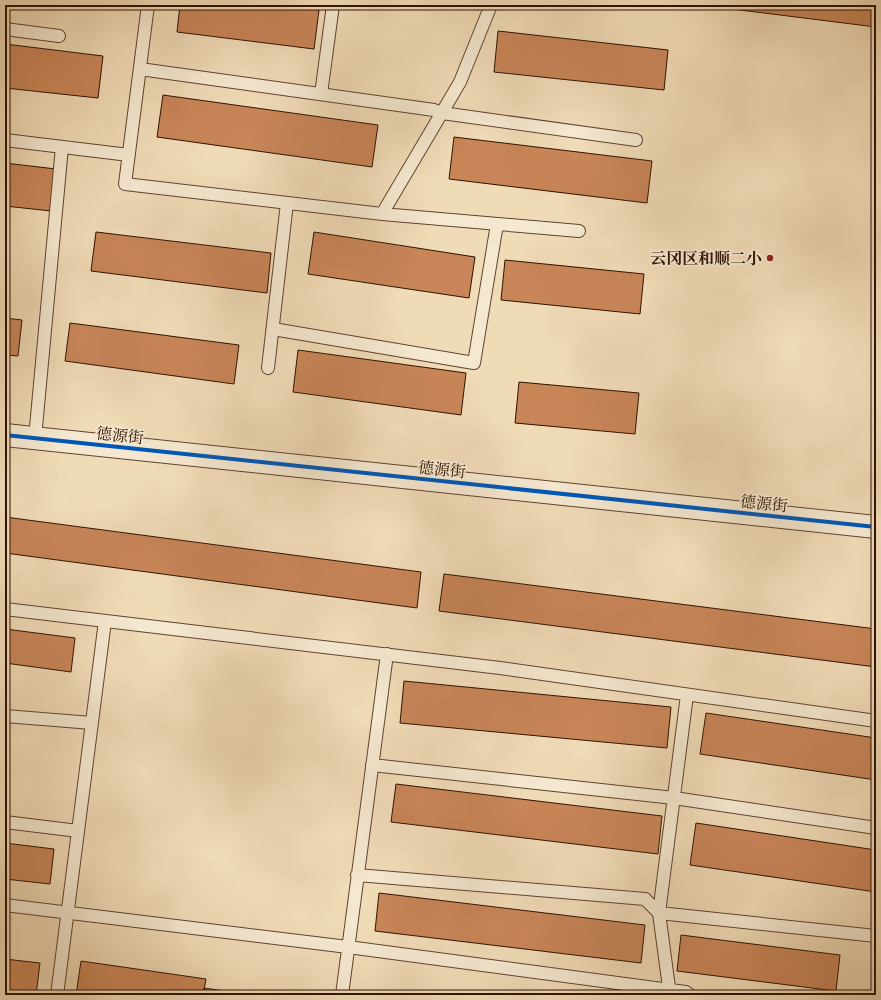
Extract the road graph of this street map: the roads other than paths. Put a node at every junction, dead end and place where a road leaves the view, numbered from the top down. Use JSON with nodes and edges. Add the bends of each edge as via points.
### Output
{"nodes":[{"id":1,"x":148,"y":5,"type":"edge"},
{"id":2,"x":333,"y":5,"type":"edge"},
{"id":3,"x":491,"y":5,"type":"edge"},
{"id":4,"x":5,"y":29,"type":"edge"},
{"id":5,"x":59,"y":36,"type":"dead end"},
{"id":6,"x":140,"y":69,"type":"junction"},
{"id":7,"x":321,"y":94,"type":"junction"},
{"id":8,"x":442,"y":113,"type":"junction"},
{"id":9,"x":5,"y":140,"type":"edge"},
{"id":10,"x":636,"y":140,"type":"dead end"},
{"id":11,"x":62,"y":147,"type":"junction"},
{"id":12,"x":129,"y":154,"type":"junction"},
{"id":13,"x":287,"y":203,"type":"junction"},
{"id":14,"x":382,"y":214,"type":"junction"},
{"id":15,"x":497,"y":224,"type":"junction"},
{"id":16,"x":579,"y":231,"type":"dead end"},
{"id":17,"x":273,"y":329,"type":"junction"},
{"id":18,"x":268,"y":368,"type":"dead end"},
{"id":19,"x":5,"y":435,"type":"edge"},
{"id":20,"x":35,"y":438,"type":"junction"},
{"id":21,"x":876,"y":527,"type":"edge"},
{"id":22,"x":5,"y":609,"type":"edge"},
{"id":23,"x":105,"y":621,"type":"junction"},
{"id":24,"x":386,"y":654,"type":"junction"},
{"id":25,"x":687,"y":694,"type":"junction"},
{"id":26,"x":5,"y":716,"type":"edge"},
{"id":27,"x":876,"y":721,"type":"edge"},
{"id":28,"x":92,"y":723,"type":"junction"},
{"id":29,"x":372,"y":765,"type":"junction"},
{"id":30,"x":674,"y":798,"type":"junction"},
{"id":31,"x":5,"y":822,"type":"edge"},
{"id":32,"x":876,"y":828,"type":"edge"},
{"id":33,"x":78,"y":831,"type":"junction"},
{"id":34,"x":357,"y":875,"type":"junction"},
{"id":35,"x":5,"y":905,"type":"edge"},
{"id":36,"x":67,"y":913,"type":"junction"},
{"id":37,"x":659,"y":913,"type":"junction"},
{"id":38,"x":876,"y":936,"type":"edge"},
{"id":39,"x":348,"y":947,"type":"junction"},
{"id":40,"x":670,"y":992,"type":"edge"},
{"id":41,"x":56,"y":995,"type":"edge"},
{"id":42,"x":342,"y":995,"type":"edge"},
{"id":43,"x":690,"y":995,"type":"edge"}],
"edges":[{"from":1,"to":6,"type":"lane"},
{"from":2,"to":7,"type":"lane"},
{"from":3,"to":8,"type":"lane","via":[[460,82]]},
{"from":4,"to":5,"type":"lane"},
{"from":6,"to":7,"type":"lane"},
{"from":6,"to":12,"type":"lane"},
{"from":7,"to":8,"type":"lane"},
{"from":8,"to":10,"type":"lane"},
{"from":8,"to":14,"type":"lane"},
{"from":9,"to":11,"type":"lane"},
{"from":11,"to":12,"type":"lane"},
{"from":11,"to":20,"type":"lane"},
{"from":12,"to":13,"type":"lane","via":[[125,184]]},
{"from":13,"to":14,"type":"lane"},
{"from":13,"to":17,"type":"lane"},
{"from":14,"to":15,"type":"lane"},
{"from":15,"to":16,"type":"lane"},
{"from":15,"to":17,"type":"lane","via":[[474,363]]},
{"from":17,"to":18,"type":"lane"},
{"from":19,"to":20,"type":"street","name":"德源街"},
{"from":20,"to":21,"type":"street","name":"德源街"},
{"from":22,"to":23,"type":"lane"},
{"from":23,"to":24,"type":"lane"},
{"from":23,"to":28,"type":"lane"},
{"from":24,"to":25,"type":"lane"},
{"from":24,"to":29,"type":"lane"},
{"from":25,"to":27,"type":"lane"},
{"from":25,"to":30,"type":"lane"},
{"from":26,"to":28,"type":"lane"},
{"from":28,"to":33,"type":"lane"},
{"from":29,"to":30,"type":"lane"},
{"from":29,"to":34,"type":"lane"},
{"from":30,"to":32,"type":"lane"},
{"from":30,"to":37,"type":"lane"},
{"from":31,"to":33,"type":"lane"},
{"from":33,"to":36,"type":"lane"},
{"from":34,"to":37,"type":"lane","via":[[645,899]]},
{"from":34,"to":39,"type":"lane"},
{"from":35,"to":36,"type":"lane"},
{"from":36,"to":39,"type":"lane"},
{"from":36,"to":41,"type":"lane"},
{"from":37,"to":38,"type":"lane"},
{"from":37,"to":40,"type":"lane"},
{"from":39,"to":40,"type":"lane"},
{"from":39,"to":42,"type":"lane"},
{"from":40,"to":43,"type":"lane","via":[[686,992]]}]}
